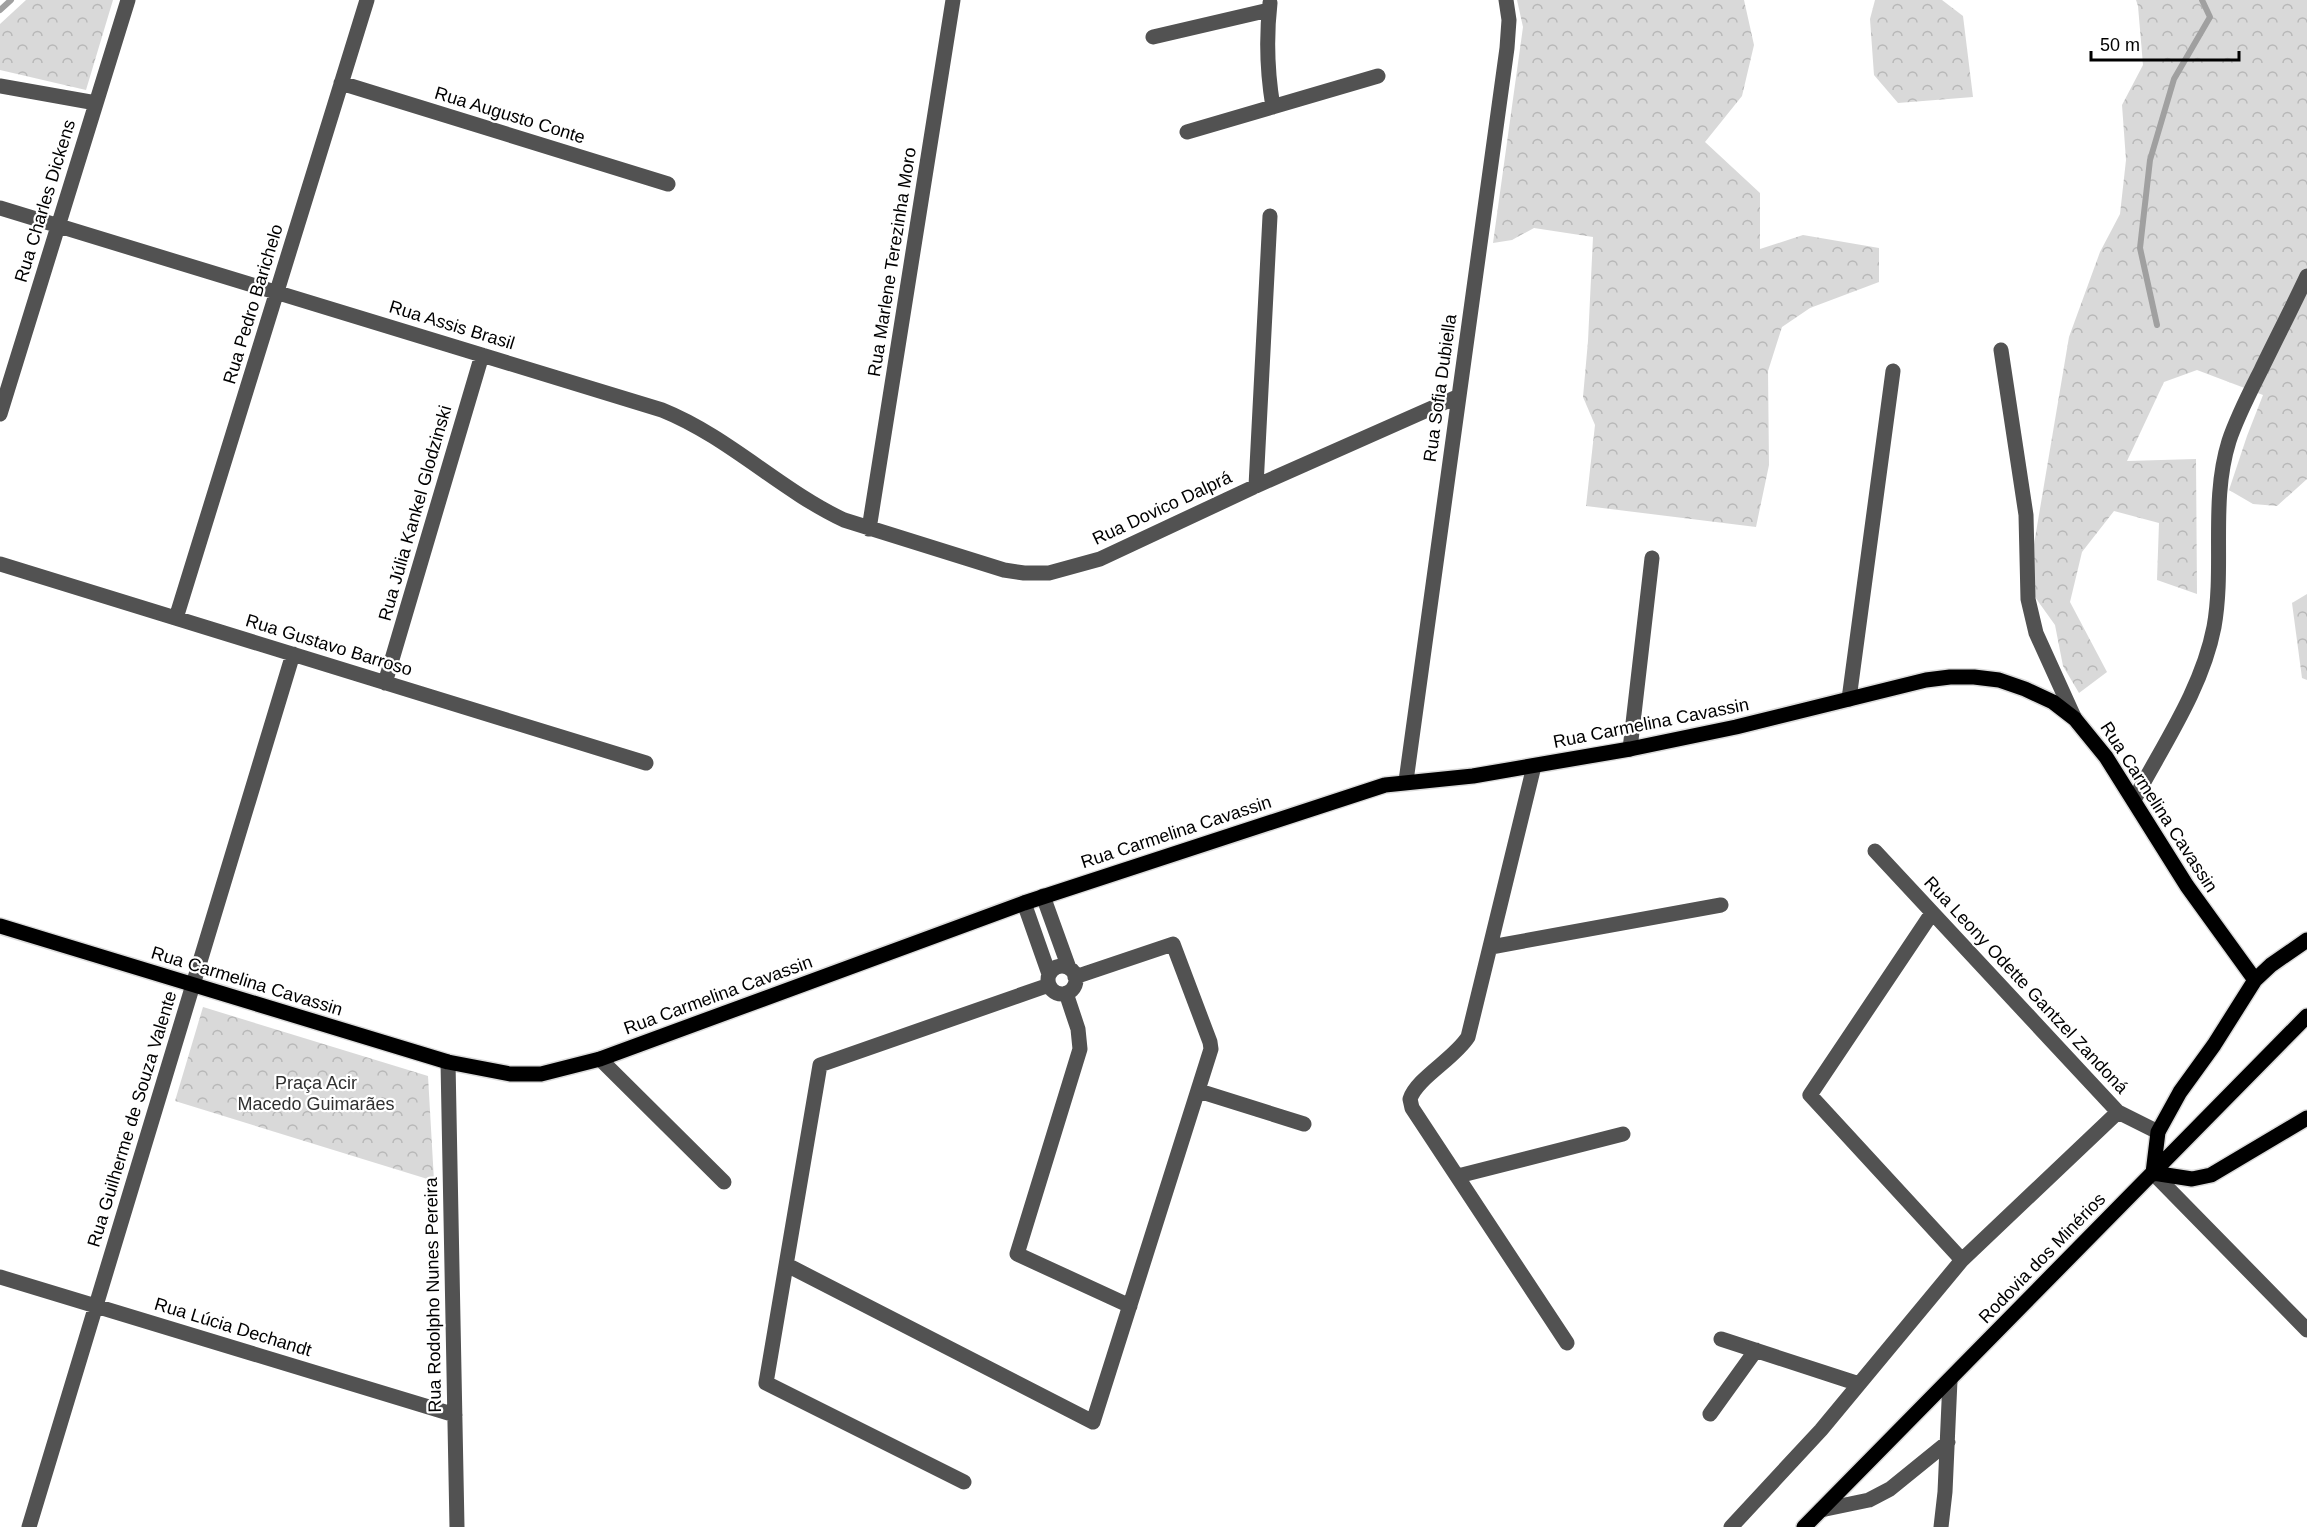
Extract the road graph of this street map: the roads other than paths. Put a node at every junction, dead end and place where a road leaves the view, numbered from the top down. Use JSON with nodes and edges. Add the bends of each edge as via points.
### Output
{"nodes":[{"id":1,"x":128,"y":0,"type":"edge"},
{"id":2,"x":367,"y":0,"type":"edge"},
{"id":3,"x":953,"y":0,"type":"edge"},
{"id":4,"x":1506,"y":0,"type":"edge"},
{"id":5,"x":1270,"y":5,"type":"edge"},
{"id":6,"x":1153,"y":37,"type":"dead end"},
{"id":7,"x":1378,"y":76,"type":"dead end"},
{"id":8,"x":341,"y":83,"type":"junction"},
{"id":9,"x":0,"y":86,"type":"edge"},
{"id":10,"x":96,"y":104,"type":"junction"},
{"id":11,"x":1274,"y":107,"type":"junction"},
{"id":12,"x":1187,"y":132,"type":"dead end"},
{"id":13,"x":668,"y":184,"type":"dead end"},
{"id":14,"x":0,"y":208,"type":"edge"},
{"id":15,"x":1270,"y":216,"type":"dead end"},
{"id":16,"x":58,"y":225,"type":"junction"},
{"id":17,"x":2307,"y":276,"type":"edge"},
{"id":18,"x":277,"y":292,"type":"junction"},
{"id":19,"x":2001,"y":350,"type":"dead end"},
{"id":20,"x":482,"y":355,"type":"junction"},
{"id":21,"x":1893,"y":371,"type":"dead end"},
{"id":22,"x":1459,"y":396,"type":"junction"},
{"id":23,"x":0,"y":414,"type":"edge"},
{"id":24,"x":1256,"y":486,"type":"junction"},
{"id":25,"x":869,"y":529,"type":"junction"},
{"id":26,"x":1652,"y":558,"type":"dead end"},
{"id":27,"x":0,"y":564,"type":"edge"},
{"id":28,"x":176,"y":618,"type":"junction"},
{"id":29,"x":293,"y":654,"type":"junction"},
{"id":30,"x":385,"y":683,"type":"junction"},
{"id":31,"x":1849,"y":699,"type":"junction"},
{"id":32,"x":2076,"y":719,"type":"junction"},
{"id":33,"x":1630,"y":750,"type":"junction"},
{"id":34,"x":646,"y":763,"type":"dead end"},
{"id":35,"x":1534,"y":766,"type":"junction"},
{"id":36,"x":1406,"y":781,"type":"junction"},
{"id":37,"x":2134,"y":800,"type":"junction"},
{"id":38,"x":1875,"y":852,"type":"dead end"},
{"id":39,"x":1043,"y":896,"type":"junction"},
{"id":40,"x":1024,"y":903,"type":"junction"},
{"id":41,"x":1721,"y":905,"type":"dead end"},
{"id":42,"x":1932,"y":913,"type":"junction"},
{"id":43,"x":0,"y":926,"type":"edge"},
{"id":44,"x":2307,"y":940,"type":"edge"},
{"id":45,"x":1491,"y":947,"type":"junction"},
{"id":46,"x":1072,"y":973,"type":"junction"},
{"id":47,"x":1049,"y":980,"type":"junction"},
{"id":48,"x":2255,"y":980,"type":"junction"},
{"id":49,"x":193,"y":985,"type":"junction"},
{"id":50,"x":1066,"y":993,"type":"junction"},
{"id":51,"x":2307,"y":1016,"type":"edge"},
{"id":52,"x":600,"y":1059,"type":"junction"},
{"id":53,"x":448,"y":1062,"type":"junction"},
{"id":54,"x":1198,"y":1091,"type":"junction"},
{"id":55,"x":2118,"y":1112,"type":"junction"},
{"id":56,"x":2307,"y":1118,"type":"edge"},
{"id":57,"x":1304,"y":1124,"type":"dead end"},
{"id":58,"x":2158,"y":1132,"type":"junction"},
{"id":59,"x":1623,"y":1134,"type":"dead end"},
{"id":60,"x":2153,"y":1173,"type":"junction"},
{"id":61,"x":1458,"y":1176,"type":"junction"},
{"id":62,"x":724,"y":1182,"type":"dead end"},
{"id":63,"x":1962,"y":1260,"type":"junction"},
{"id":64,"x":787,"y":1266,"type":"junction"},
{"id":65,"x":0,"y":1277,"type":"edge"},
{"id":66,"x":96,"y":1306,"type":"junction"},
{"id":67,"x":1130,"y":1306,"type":"junction"},
{"id":68,"x":2307,"y":1330,"type":"edge"},
{"id":69,"x":1721,"y":1339,"type":"dead end"},
{"id":70,"x":1567,"y":1343,"type":"dead end"},
{"id":71,"x":1756,"y":1350,"type":"junction"},
{"id":72,"x":1950,"y":1380,"type":"junction"},
{"id":73,"x":1859,"y":1384,"type":"junction"},
{"id":74,"x":1710,"y":1414,"type":"dead end"},
{"id":75,"x":455,"y":1415,"type":"junction"},
{"id":76,"x":1948,"y":1442,"type":"junction"},
{"id":77,"x":964,"y":1482,"type":"dead end"},
{"id":78,"x":1821,"y":1510,"type":"junction"},
{"id":79,"x":29,"y":1527,"type":"edge"},
{"id":80,"x":458,"y":1527,"type":"edge"},
{"id":81,"x":1731,"y":1527,"type":"edge"},
{"id":82,"x":1804,"y":1527,"type":"edge"},
{"id":83,"x":1941,"y":1527,"type":"edge"}],
"edges":[{"from":1,"to":10,"type":"street","name":"Rua Charles Dickens"},
{"from":2,"to":8,"type":"street","name":"Rua Pedro Barichelo"},
{"from":3,"to":25,"type":"street","name":"Rua Marlene Terezinha Moro"},
{"from":4,"to":22,"type":"street","name":"Rua Sofia Dubiella","via":[[1507,48]]},
{"from":5,"to":6,"type":"street"},
{"from":5,"to":11,"type":"street","via":[[1268,74]]},
{"from":7,"to":11,"type":"street"},
{"from":8,"to":13,"type":"street","name":"Rua Augusto Conte"},
{"from":8,"to":18,"type":"street","name":"Rua Pedro Barichelo"},
{"from":9,"to":10,"type":"street"},
{"from":10,"to":16,"type":"street","name":"Rua Charles Dickens"},
{"from":11,"to":12,"type":"street"},
{"from":14,"to":16,"type":"street","name":"Rua Assis Brasil"},
{"from":15,"to":24,"type":"street"},
{"from":16,"to":18,"type":"street","name":"Rua Assis Brasil"},
{"from":16,"to":23,"type":"street","name":"Rua Charles Dickens"},
{"from":17,"to":37,"type":"street","via":[[2229,442],[2221,479],[2217,594],[2207,658]]},
{"from":18,"to":20,"type":"street","name":"Rua Assis Brasil"},
{"from":18,"to":28,"type":"street","name":"Rua Pedro Barichelo"},
{"from":19,"to":32,"type":"street","via":[[2026,515],[2028,599],[2036,633]]},
{"from":20,"to":25,"type":"street","name":"Rua Assis Brasil","via":[[689,421],[821,510]]},
{"from":20,"to":30,"type":"street","name":"Rua Júlia Kankel Glodzinski"},
{"from":21,"to":31,"type":"street"},
{"from":22,"to":24,"type":"street","name":"Rua Dovico Dalprá"},
{"from":22,"to":36,"type":"street","name":"Rua Sofia Dubiella"},
{"from":24,"to":25,"type":"street","name":"Rua Dovico Dalprá","via":[[1100,559],[1049,573],[1004,570]]},
{"from":26,"to":33,"type":"street"},
{"from":27,"to":28,"type":"street","name":"Rua Gustavo Barroso"},
{"from":28,"to":29,"type":"street","name":"Rua Gustavo Barroso"},
{"from":29,"to":30,"type":"street","name":"Rua Gustavo Barroso"},
{"from":29,"to":49,"type":"street","name":"Rua Guilherme de Souza Valente"},
{"from":30,"to":34,"type":"street","name":"Rua Gustavo Barroso"},
{"from":31,"to":32,"type":"main road","name":"Rua Carmelina Cavassin","via":[[1926,681],[1974,676],[2025,688]]},
{"from":31,"to":33,"type":"main road","name":"Rua Carmelina Cavassin"},
{"from":32,"to":37,"type":"main road","name":"Rua Carmelina Cavassin"},
{"from":33,"to":35,"type":"main road","name":"Rua Carmelina Cavassin"},
{"from":35,"to":36,"type":"main road","name":"Rua Carmelina Cavassin"},
{"from":35,"to":45,"type":"street"},
{"from":36,"to":39,"type":"main road","name":"Rua Carmelina Cavassin"},
{"from":37,"to":48,"type":"main road","name":"Rua Carmelina Cavassin","via":[[2187,886]]},
{"from":38,"to":42,"type":"street","name":"Rua Leony Odette Gantzel Zandoná"},
{"from":39,"to":40,"type":"main road","name":"Rua Carmelina Cavassin"},
{"from":39,"to":46,"type":"street"},
{"from":40,"to":47,"type":"street"},
{"from":40,"to":52,"type":"main road","name":"Rua Carmelina Cavassin"},
{"from":41,"to":45,"type":"street"},
{"from":42,"to":55,"type":"street","name":"Rua Leony Odette Gantzel Zandoná"},
{"from":42,"to":63,"type":"street","via":[[1810,1095]]},
{"from":43,"to":49,"type":"main road","name":"Rua Carmelina Cavassin"},
{"from":44,"to":48,"type":"main road"},
{"from":45,"to":61,"type":"street","via":[[1468,1037],[1410,1099],[1412,1108]]},
{"from":46,"to":47,"type":"street","via":[[1060,966]]},
{"from":46,"to":50,"type":"street","via":[[1075,985]]},
{"from":46,"to":54,"type":"street","via":[[1173,944],[1210,1042]]},
{"from":47,"to":50,"type":"street","via":[[1058,993]]},
{"from":47,"to":64,"type":"street","via":[[820,1065]]},
{"from":48,"to":58,"type":"main road"},
{"from":49,"to":53,"type":"main road","name":"Rua Carmelina Cavassin"},
{"from":49,"to":66,"type":"street","name":"Rua Guilherme de Souza Valente"},
{"from":50,"to":67,"type":"street","via":[[1081,1038],[1080,1049],[1017,1254]]},
{"from":51,"to":60,"type":"main road","name":"Rodovia dos Minérios"},
{"from":52,"to":53,"type":"main road","name":"Rua Carmelina Cavassin","via":[[541,1074],[510,1074]]},
{"from":52,"to":62,"type":"street"},
{"from":53,"to":75,"type":"street","name":"Rua Rodolpho Nunes Pereira"},
{"from":54,"to":57,"type":"street"},
{"from":54,"to":67,"type":"street"},
{"from":55,"to":58,"type":"street","name":"Rua Leony Odette Gantzel Zandoná"},
{"from":55,"to":63,"type":"street"},
{"from":56,"to":60,"type":"main road","via":[[2211,1175],[2192,1179]]},
{"from":58,"to":60,"type":"main road"},
{"from":59,"to":61,"type":"street"},
{"from":60,"to":68,"type":"street"},
{"from":60,"to":72,"type":"main road","name":"Rodovia dos Minérios"},
{"from":61,"to":70,"type":"street"},
{"from":63,"to":73,"type":"street"},
{"from":64,"to":67,"type":"street","via":[[1093,1422]]},
{"from":64,"to":77,"type":"street","via":[[766,1383]]},
{"from":65,"to":66,"type":"street","name":"Rua Lúcia Dechandt"},
{"from":66,"to":75,"type":"street","name":"Rua Lúcia Dechandt"},
{"from":66,"to":79,"type":"street","name":"Rua Guilherme de Souza Valente"},
{"from":69,"to":71,"type":"street"},
{"from":71,"to":73,"type":"street"},
{"from":71,"to":74,"type":"street"},
{"from":72,"to":76,"type":"street"},
{"from":72,"to":78,"type":"main road","name":"Rodovia dos Minérios"},
{"from":73,"to":81,"type":"street","via":[[1787,1469]]},
{"from":75,"to":80,"type":"street","name":"Rua Rodolpho Nunes Pereira"},
{"from":76,"to":78,"type":"street","via":[[1890,1489],[1869,1500]]},
{"from":76,"to":83,"type":"street"},
{"from":78,"to":82,"type":"main road","name":"Rodovia dos Minérios"}]}
